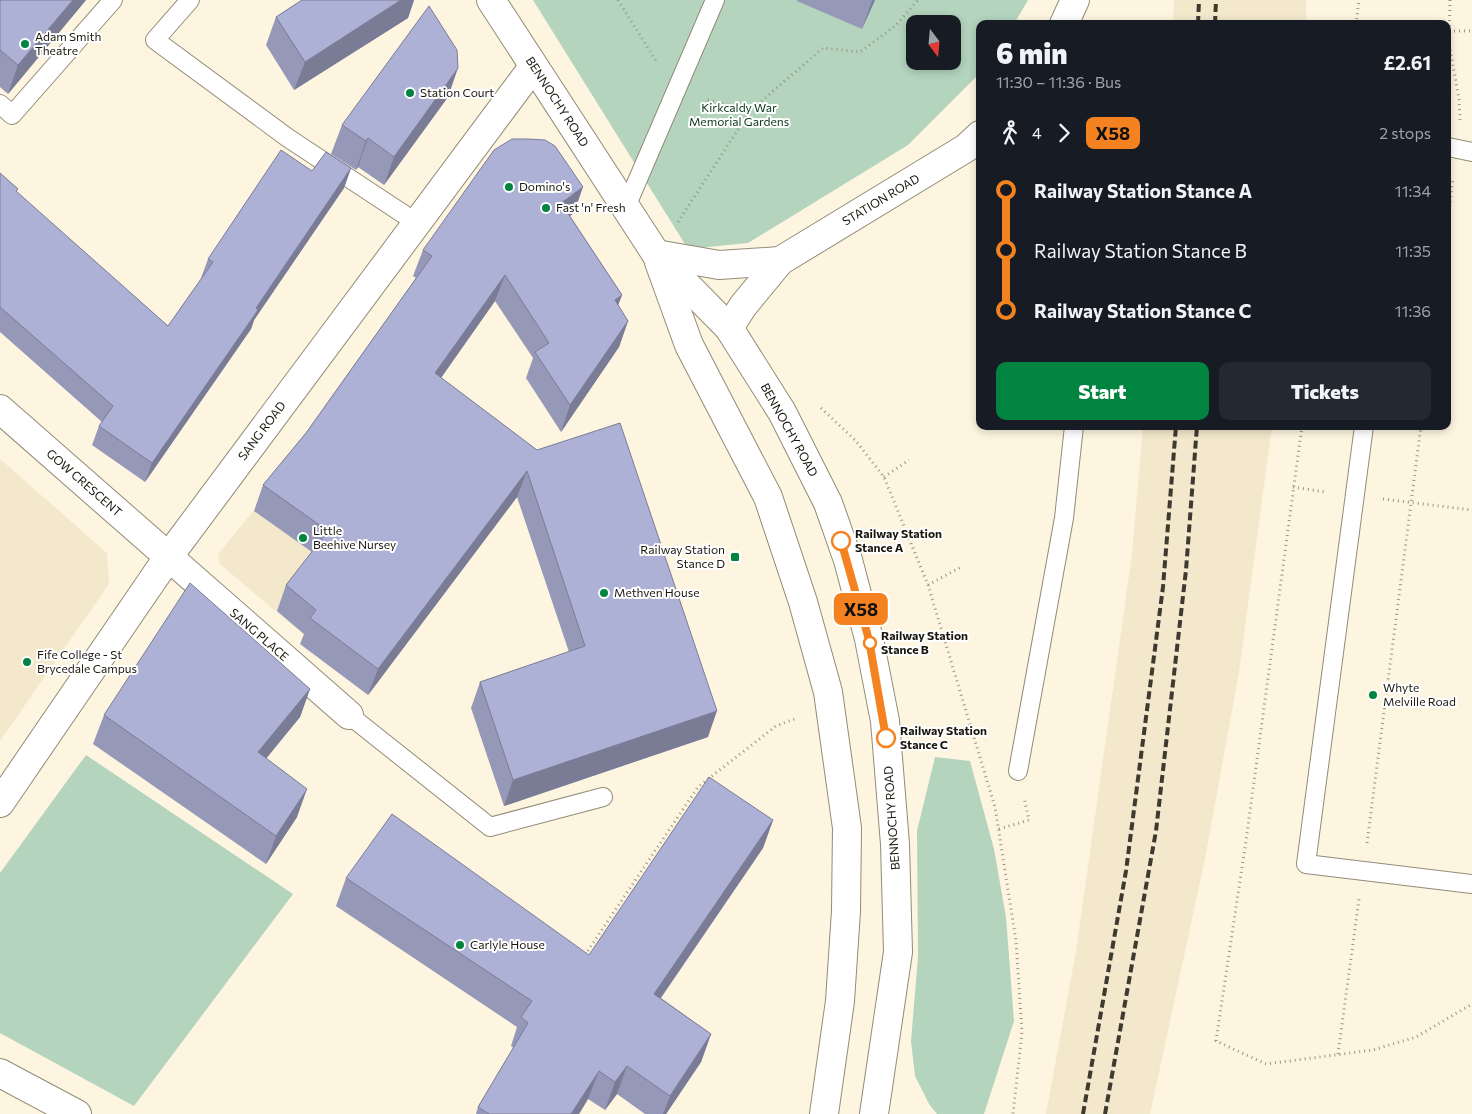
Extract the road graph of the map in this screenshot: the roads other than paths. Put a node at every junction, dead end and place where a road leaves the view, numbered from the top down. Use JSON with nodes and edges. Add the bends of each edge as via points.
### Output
{"nodes":[{"id":1,"x":114,"y":0,"type":"edge"},
{"id":2,"x":190,"y":0,"type":"edge"},
{"id":3,"x":491,"y":0,"type":"edge"},
{"id":4,"x":715,"y":0,"type":"edge"},
{"id":5,"x":1075,"y":0,"type":"edge"},
{"id":6,"x":1066,"y":20,"type":"edge"},
{"id":7,"x":534,"y":67,"type":"junction"},
{"id":8,"x":0,"y":104,"type":"edge"},
{"id":9,"x":976,"y":139,"type":"edge"},
{"id":10,"x":626,"y":207,"type":"junction"},
{"id":11,"x":417,"y":223,"type":"junction"},
{"id":12,"x":656,"y":254,"type":"junction"},
{"id":13,"x":780,"y":261,"type":"junction"},
{"id":14,"x":729,"y":328,"type":"junction"},
{"id":15,"x":0,"y":409,"type":"edge"},
{"id":16,"x":1074,"y":430,"type":"edge"},
{"id":17,"x":1363,"y":430,"type":"edge"},
{"id":18,"x":168,"y":556,"type":"junction"},
{"id":19,"x":349,"y":715,"type":"joint"},
{"id":20,"x":1018,"y":770,"type":"road end"},
{"id":21,"x":4,"y":789,"type":"edge"},
{"id":22,"x":602,"y":797,"type":"dead end"},
{"id":23,"x":1472,"y":884,"type":"edge"},
{"id":24,"x":0,"y":1073,"type":"edge"},
{"id":25,"x":77,"y":1114,"type":"edge"},
{"id":26,"x":824,"y":1114,"type":"edge"},
{"id":27,"x":874,"y":1114,"type":"edge"}],
"edges":[{"from":1,"to":8,"type":"lane","via":[[12,115]]},
{"from":2,"to":11,"type":"lane","via":[[155,40],[288,138]]},
{"from":3,"to":7,"type":"main road","name":"BENNOCHY ROAD"},
{"from":4,"to":10,"type":"lane"},
{"from":5,"to":6,"type":"main road"},
{"from":7,"to":10,"type":"main road","name":"BENNOCHY ROAD"},
{"from":7,"to":11,"type":"main road","name":"SANG ROAD"},
{"from":9,"to":13,"type":"main road","name":"STATION ROAD","via":[[966,148]]},
{"from":10,"to":12,"type":"main road","name":"BENNOCHY ROAD"},
{"from":11,"to":18,"type":"main road","name":"SANG ROAD"},
{"from":12,"to":13,"type":"main road","name":"STATION ROAD","via":[[719,265]]},
{"from":12,"to":14,"type":"main road","name":"BENNOCHY ROAD"},
{"from":12,"to":26,"type":"main road","name":"BENNOCHY ROAD","via":[[689,345],[768,498],[803,602],[830,705],[847,828],[846,911],[840,1001]]},
{"from":13,"to":14,"type":"main road","name":"STATION ROAD"},
{"from":14,"to":27,"type":"main road","name":"BENNOCHY ROAD","via":[[782,412],[828,503],[848,560],[885,720],[896,844],[898,952]]},
{"from":15,"to":18,"type":"main road","name":"GOW CRESCENT"},
{"from":16,"to":20,"type":"lane","via":[[1064,518]]},
{"from":17,"to":23,"type":"lane","via":[[1306,864]]},
{"from":18,"to":19,"type":"main road","name":"SANG PLACE"},
{"from":18,"to":21,"type":"main road","name":"SANG ROAD"},
{"from":19,"to":22,"type":"lane","via":[[490,827]]},
{"from":24,"to":25,"type":"main road"}]}
